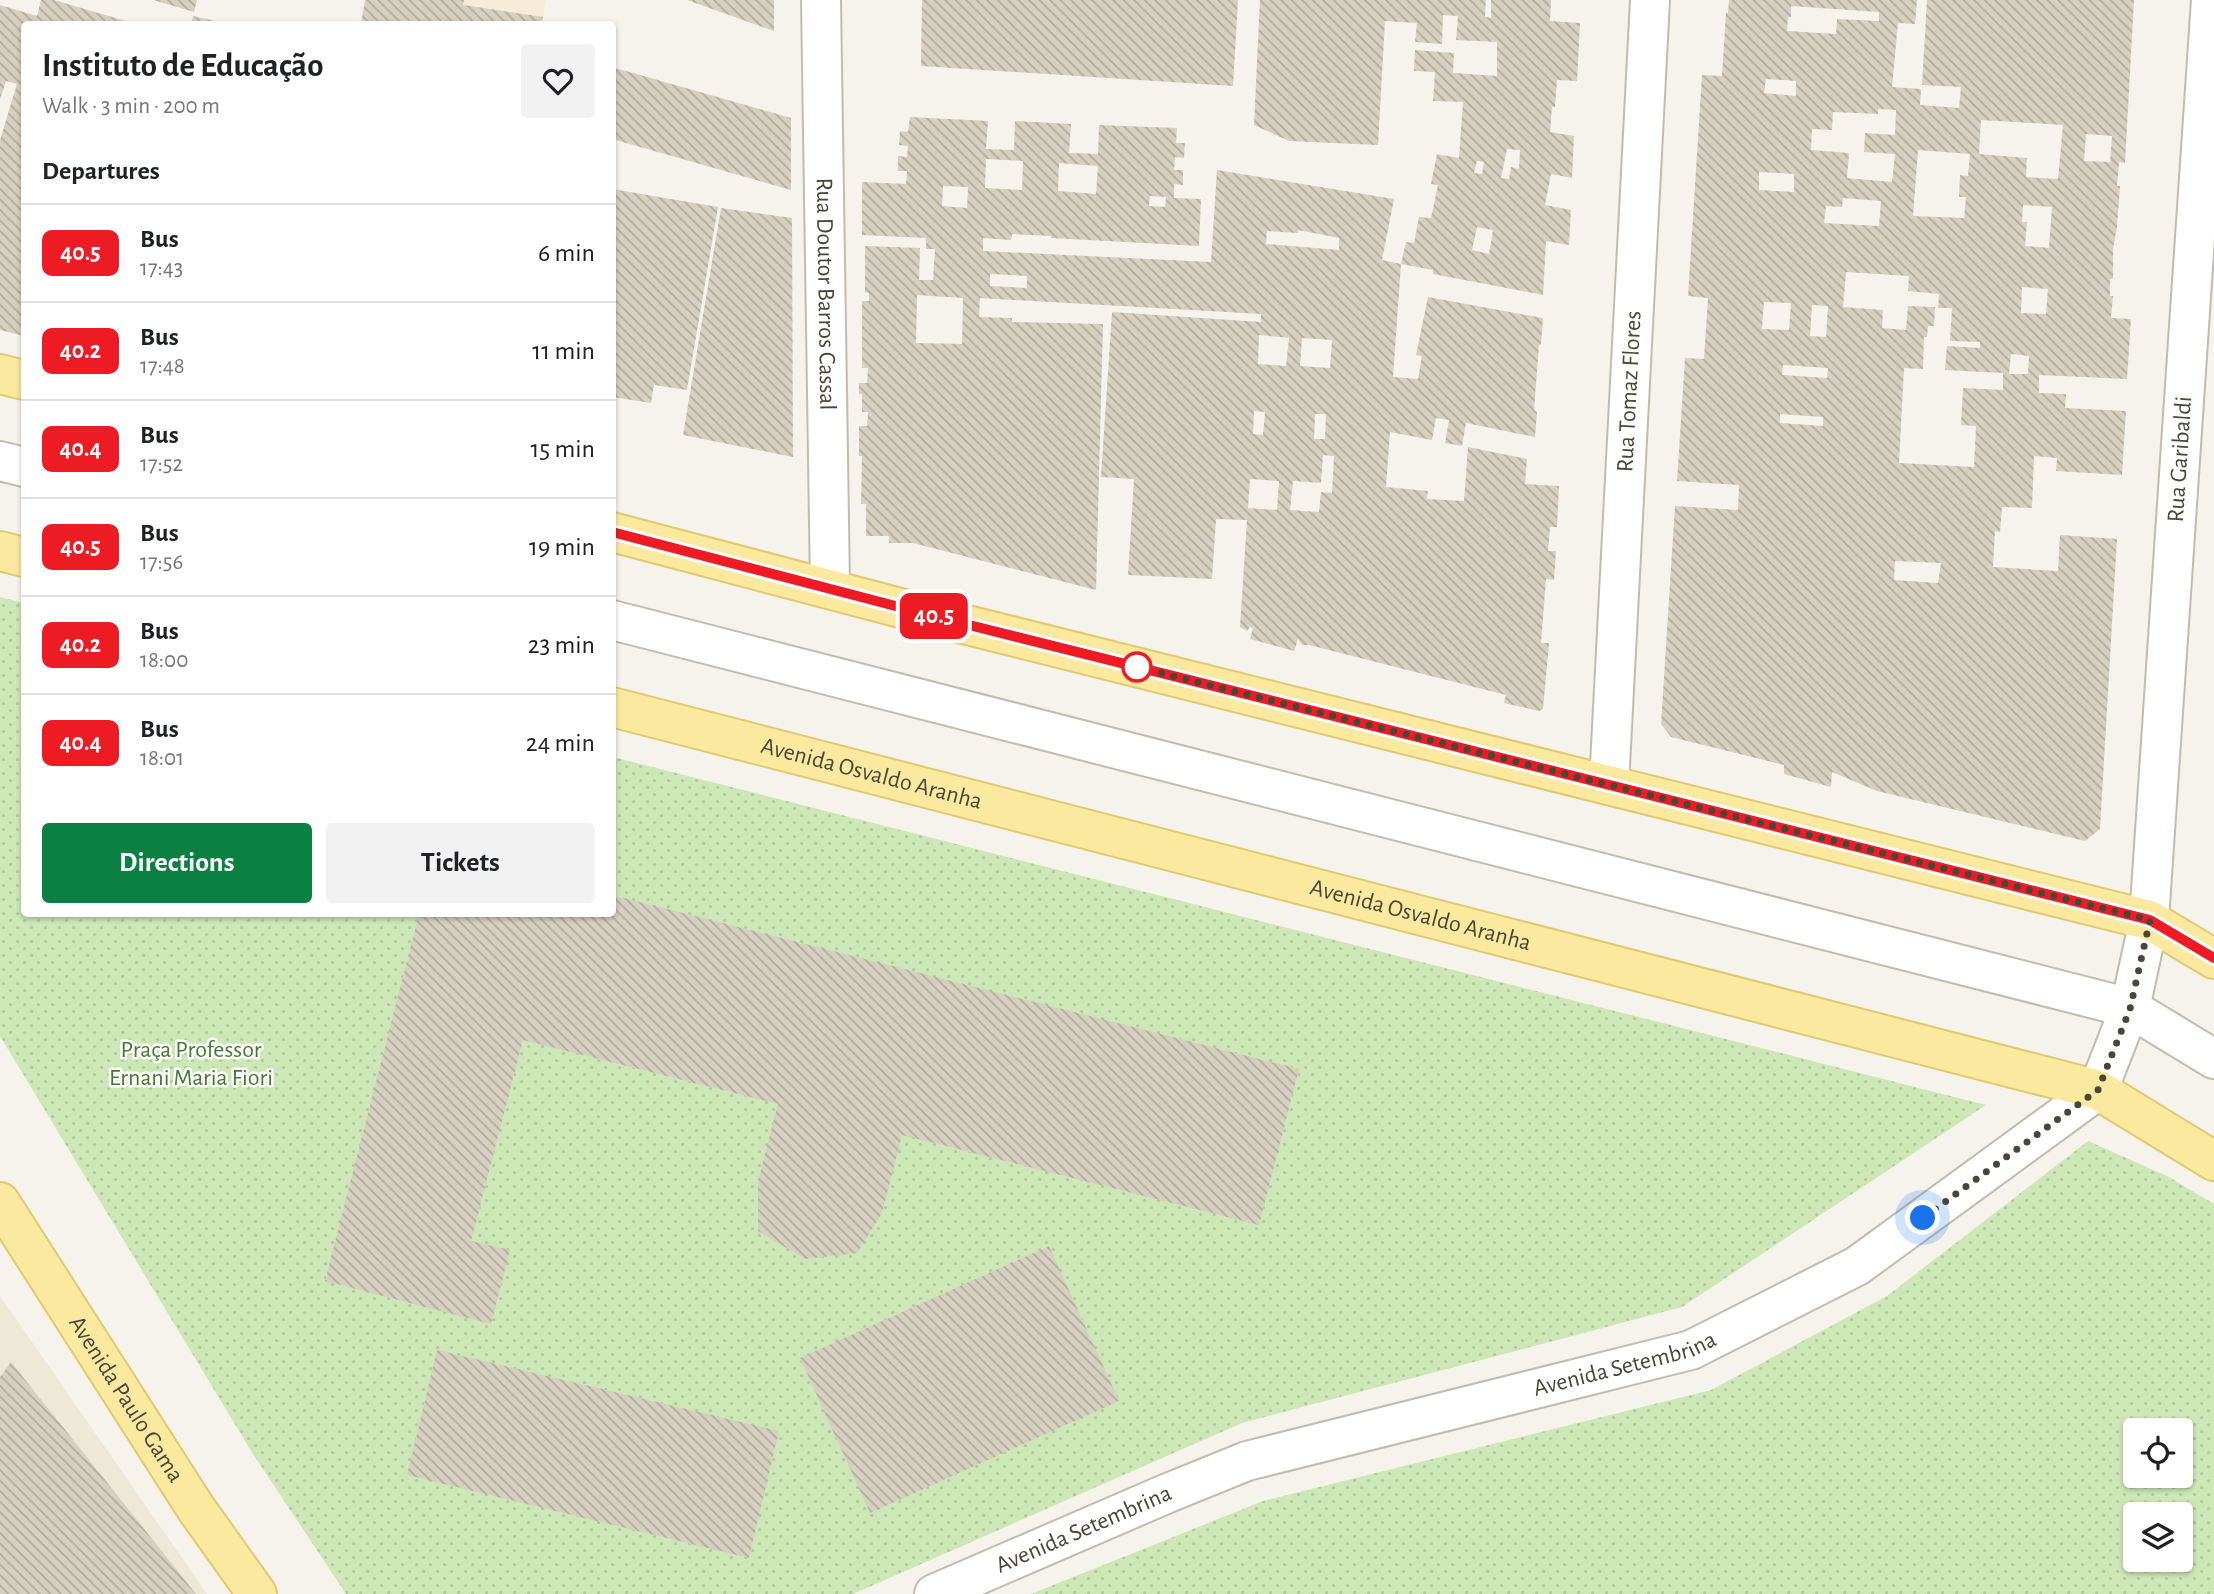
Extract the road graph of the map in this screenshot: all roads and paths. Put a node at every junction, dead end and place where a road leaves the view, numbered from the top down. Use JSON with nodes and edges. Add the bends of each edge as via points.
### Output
{"nodes":[{"id":1,"x":821,"y":0,"type":"edge"},
{"id":2,"x":1650,"y":0,"type":"edge"},
{"id":3,"x":2211,"y":0,"type":"edge"},
{"id":4,"x":0,"y":374,"type":"edge"},
{"id":5,"x":21,"y":379,"type":"edge"},
{"id":6,"x":0,"y":461,"type":"edge"},
{"id":7,"x":21,"y":466,"type":"edge"},
{"id":8,"x":616,"y":532,"type":"edge"},
{"id":9,"x":0,"y":551,"type":"edge"},
{"id":10,"x":21,"y":557,"type":"edge"},
{"id":11,"x":830,"y":587,"type":"junction"},
{"id":12,"x":616,"y":621,"type":"edge"},
{"id":13,"x":616,"y":708,"type":"edge"},
{"id":14,"x":1609,"y":785,"type":"junction"},
{"id":15,"x":2150,"y":920,"type":"junction"},
{"id":16,"x":2214,"y":958,"type":"edge"},
{"id":17,"x":2130,"y":1009,"type":"junction"},
{"id":18,"x":2214,"y":1059,"type":"edge"},
{"id":19,"x":2098,"y":1090,"type":"junction"},
{"id":20,"x":2214,"y":1161,"type":"edge"},
{"id":21,"x":0,"y":1202,"type":"edge"},
{"id":22,"x":257,"y":1594,"type":"edge"},
{"id":23,"x":934,"y":1594,"type":"edge"}],
"edges":[{"from":1,"to":11,"type":"street","name":"Rua Doutor Barros Cassal"},
{"from":2,"to":14,"type":"street","name":"Rua Tomaz Flores"},
{"from":3,"to":15,"type":"street","name":"Rua Garibaldi"},
{"from":4,"to":5,"type":"main road"},
{"from":6,"to":7,"type":"street"},
{"from":8,"to":11,"type":"main road"},
{"from":9,"to":10,"type":"main road"},
{"from":11,"to":14,"type":"main road"},
{"from":12,"to":17,"type":"street"},
{"from":13,"to":19,"type":"main road","name":"Avenida Osvaldo Aranha"},
{"from":14,"to":15,"type":"main road"},
{"from":15,"to":16,"type":"main road"},
{"from":15,"to":17,"type":"street"},
{"from":17,"to":18,"type":"street"},
{"from":17,"to":19,"type":"street"},
{"from":19,"to":20,"type":"main road","name":"Avenida Osvaldo Aranha"},
{"from":19,"to":23,"type":"street","name":"Avenida Setembrina","via":[[1857,1266],[1691,1350],[1247,1461]]},
{"from":21,"to":22,"type":"main road","name":"Avenida Paulo Gama","via":[[195,1507]]}]}
